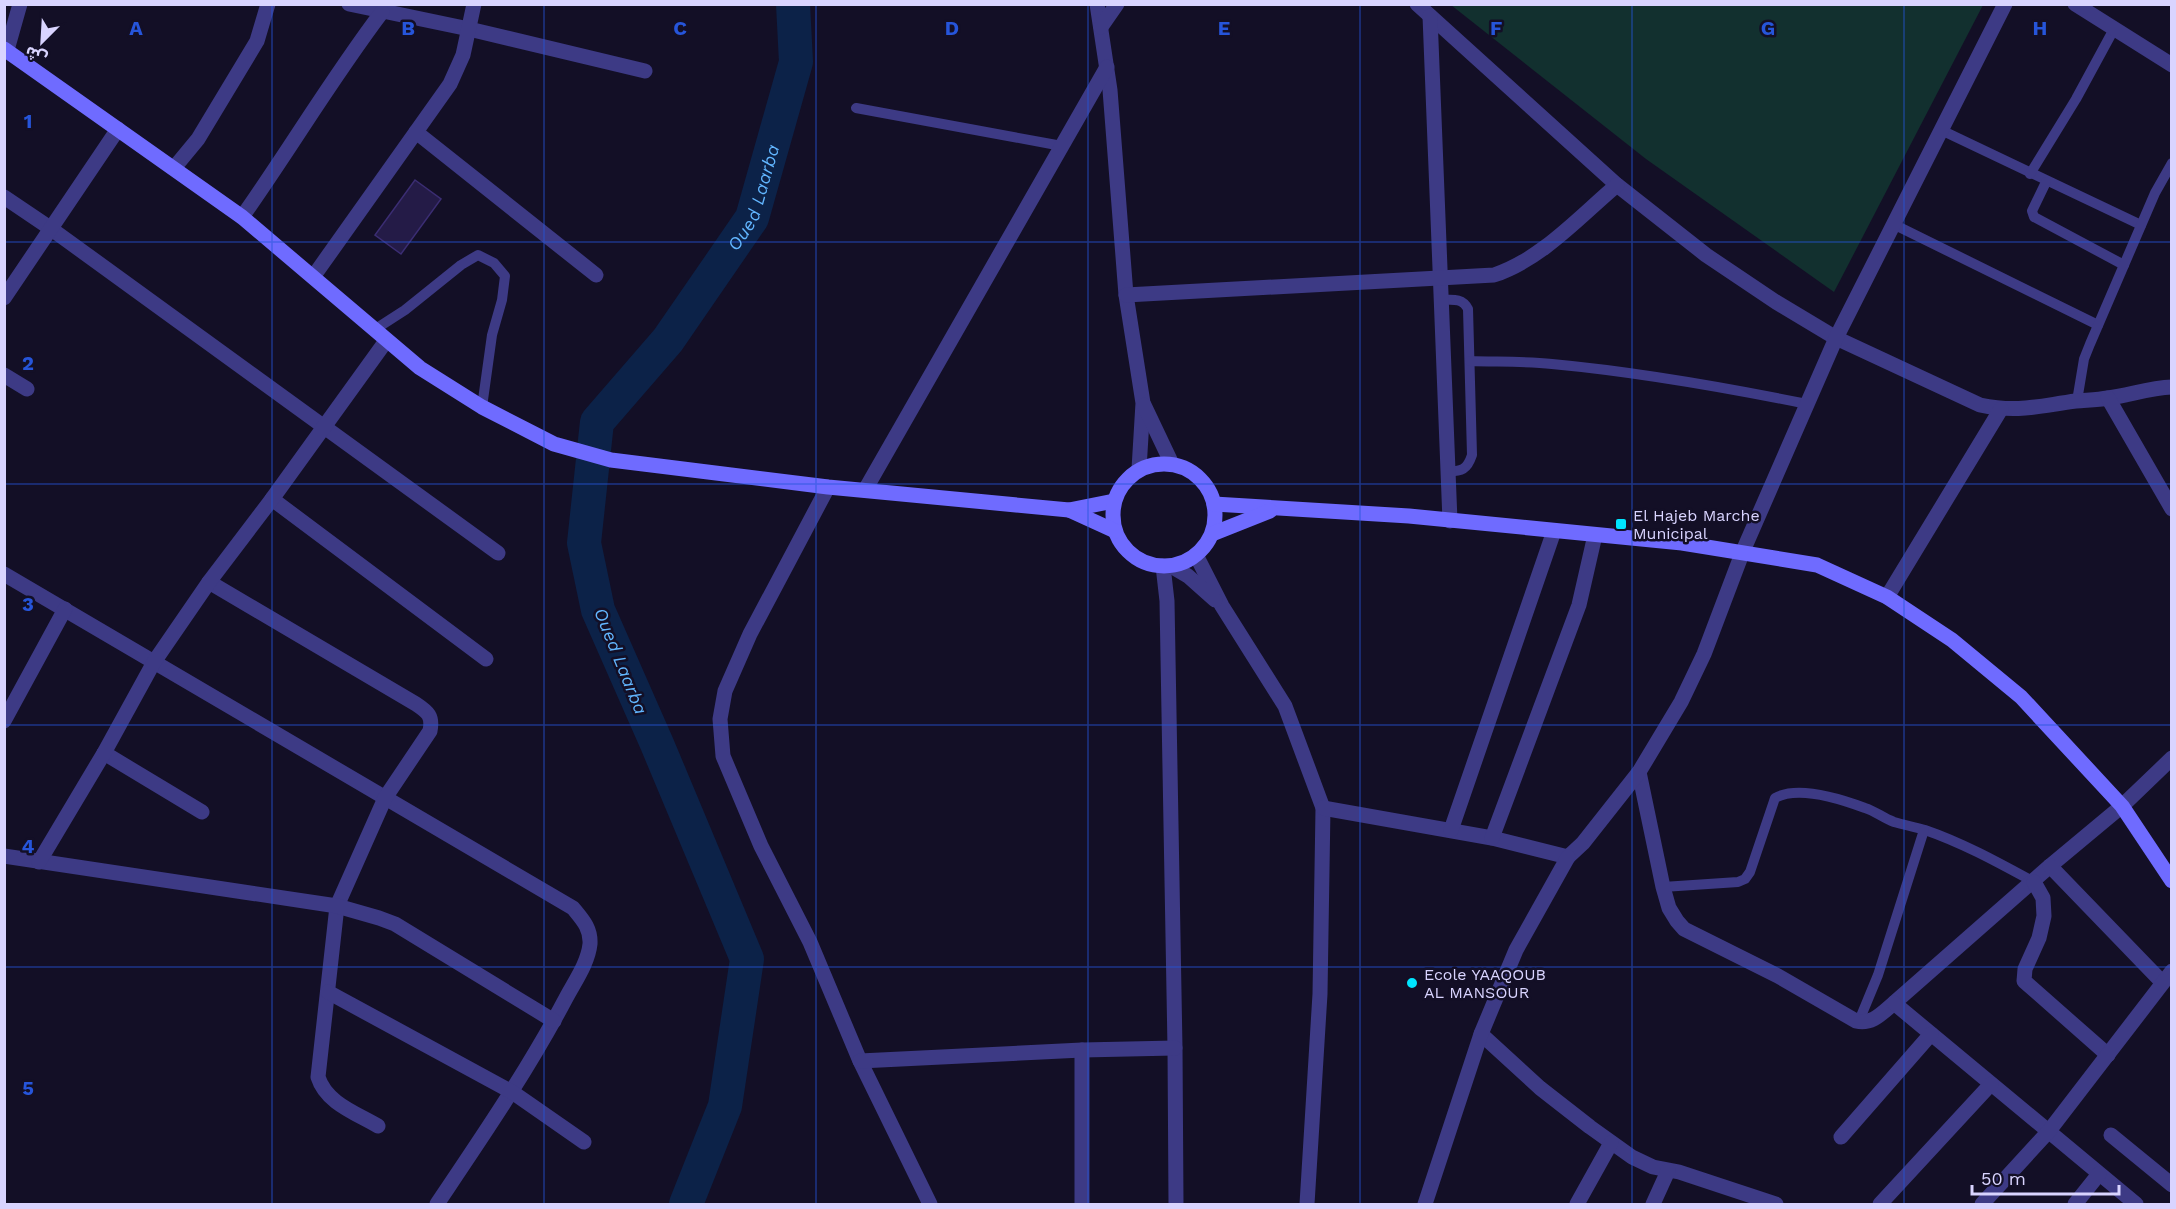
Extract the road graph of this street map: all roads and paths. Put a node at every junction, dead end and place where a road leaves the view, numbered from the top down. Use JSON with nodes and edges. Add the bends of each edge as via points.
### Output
{"nodes":[{"id":1,"x":20,"y":4,"type":"edge"},
{"id":2,"x":268,"y":4,"type":"edge"},
{"id":3,"x":349,"y":4,"type":"edge"},
{"id":4,"x":474,"y":4,"type":"edge"},
{"id":5,"x":1097,"y":4,"type":"edge"},
{"id":6,"x":1117,"y":4,"type":"edge"},
{"id":7,"x":1417,"y":4,"type":"edge"},
{"id":8,"x":2005,"y":4,"type":"edge"},
{"id":9,"x":2075,"y":4,"type":"edge"},
{"id":10,"x":382,"y":12,"type":"junction"},
{"id":11,"x":1430,"y":16,"type":"junction"},
{"id":12,"x":1101,"y":27,"type":"junction"},
{"id":13,"x":469,"y":29,"type":"junction"},
{"id":14,"x":2115,"y":29,"type":"junction"},
{"id":15,"x":6,"y":50,"type":"edge"},
{"id":16,"x":2172,"y":65,"type":"edge"},
{"id":17,"x":1107,"y":67,"type":"junction"},
{"id":18,"x":645,"y":71,"type":"dead end"},
{"id":19,"x":856,"y":108,"type":"dead end"},
{"id":20,"x":118,"y":129,"type":"junction"},
{"id":21,"x":1941,"y":130,"type":"junction"},
{"id":22,"x":416,"y":132,"type":"junction"},
{"id":23,"x":1062,"y":146,"type":"junction"},
{"id":24,"x":2172,"y":163,"type":"edge"},
{"id":25,"x":174,"y":168,"type":"junction"},
{"id":26,"x":2030,"y":174,"type":"junction"},
{"id":27,"x":2046,"y":182,"type":"junction"},
{"id":28,"x":1617,"y":185,"type":"junction"},
{"id":29,"x":4,"y":197,"type":"edge"},
{"id":30,"x":242,"y":217,"type":"junction"},
{"id":31,"x":1893,"y":224,"type":"junction"},
{"id":32,"x":2141,"y":225,"type":"junction"},
{"id":33,"x":50,"y":228,"type":"junction"},
{"id":34,"x":2124,"y":265,"type":"junction"},
{"id":35,"x":596,"y":275,"type":"dead end"},
{"id":36,"x":313,"y":277,"type":"junction"},
{"id":37,"x":1439,"y":277,"type":"junction"},
{"id":38,"x":1126,"y":295,"type":"junction"},
{"id":39,"x":4,"y":298,"type":"edge"},
{"id":40,"x":1440,"y":300,"type":"junction"},
{"id":41,"x":2098,"y":325,"type":"junction"},
{"id":42,"x":374,"y":330,"type":"junction"},
{"id":43,"x":1836,"y":338,"type":"junction"},
{"id":44,"x":386,"y":341,"type":"junction"},
{"id":45,"x":1470,"y":361,"type":"junction"},
{"id":46,"x":4,"y":375,"type":"edge"},
{"id":47,"x":2172,"y":387,"type":"edge"},
{"id":48,"x":27,"y":389,"type":"dead end"},
{"id":49,"x":2108,"y":398,"type":"junction"},
{"id":50,"x":2077,"y":401,"type":"junction"},
{"id":51,"x":1143,"y":403,"type":"junction"},
{"id":52,"x":1807,"y":404,"type":"junction"},
{"id":53,"x":482,"y":407,"type":"junction"},
{"id":54,"x":2001,"y":410,"type":"junction"},
{"id":55,"x":324,"y":426,"type":"junction"},
{"id":56,"x":1172,"y":464,"type":"junction"},
{"id":57,"x":1139,"y":470,"type":"junction"},
{"id":58,"x":1447,"y":472,"type":"junction"},
{"id":59,"x":828,"y":487,"type":"junction"},
{"id":60,"x":865,"y":490,"type":"junction"},
{"id":61,"x":272,"y":499,"type":"junction"},
{"id":62,"x":1114,"y":501,"type":"junction"},
{"id":63,"x":1214,"y":504,"type":"junction"},
{"id":64,"x":1275,"y":509,"type":"junction"},
{"id":65,"x":2172,"y":509,"type":"edge"},
{"id":66,"x":1069,"y":510,"type":"junction"},
{"id":67,"x":1450,"y":521,"type":"junction"},
{"id":68,"x":1115,"y":531,"type":"junction"},
{"id":69,"x":1554,"y":531,"type":"junction"},
{"id":70,"x":1212,"y":534,"type":"junction"},
{"id":71,"x":1595,"y":535,"type":"junction"},
{"id":72,"x":1743,"y":551,"type":"junction"},
{"id":73,"x":498,"y":553,"type":"dead end"},
{"id":74,"x":1196,"y":555,"type":"junction"},
{"id":75,"x":1167,"y":566,"type":"junction"},
{"id":76,"x":4,"y":574,"type":"edge"},
{"id":77,"x":209,"y":582,"type":"junction"},
{"id":78,"x":1887,"y":597,"type":"junction"},
{"id":79,"x":1222,"y":606,"type":"junction"},
{"id":80,"x":65,"y":609,"type":"junction"},
{"id":81,"x":486,"y":659,"type":"dead end"},
{"id":82,"x":154,"y":662,"type":"junction"},
{"id":83,"x":4,"y":721,"type":"edge"},
{"id":84,"x":104,"y":753,"type":"junction"},
{"id":85,"x":2172,"y":758,"type":"edge"},
{"id":86,"x":1639,"y":772,"type":"junction"},
{"id":87,"x":385,"y":798,"type":"junction"},
{"id":88,"x":2122,"y":806,"type":"junction"},
{"id":89,"x":1323,"y":808,"type":"junction"},
{"id":90,"x":202,"y":812,"type":"dead end"},
{"id":91,"x":1451,"y":830,"type":"junction"},
{"id":92,"x":1924,"y":830,"type":"junction"},
{"id":93,"x":1492,"y":838,"type":"junction"},
{"id":94,"x":4,"y":856,"type":"edge"},
{"id":95,"x":1568,"y":857,"type":"junction"},
{"id":96,"x":39,"y":862,"type":"junction"},
{"id":97,"x":2050,"y":866,"type":"junction"},
{"id":98,"x":2172,"y":881,"type":"edge"},
{"id":99,"x":2034,"y":882,"type":"junction"},
{"id":100,"x":1663,"y":887,"type":"junction"},
{"id":101,"x":337,"y":906,"type":"junction"},
{"id":102,"x":2167,"y":977,"type":"edge"},
{"id":103,"x":328,"y":993,"type":"junction"},
{"id":104,"x":1894,"y":1003,"type":"junction"},
{"id":105,"x":554,"y":1021,"type":"junction"},
{"id":106,"x":1859,"y":1021,"type":"junction"},
{"id":107,"x":1481,"y":1034,"type":"junction"},
{"id":108,"x":1931,"y":1034,"type":"junction"},
{"id":109,"x":1175,"y":1048,"type":"junction"},
{"id":110,"x":1082,"y":1050,"type":"junction"},
{"id":111,"x":2108,"y":1055,"type":"junction"},
{"id":112,"x":860,"y":1060,"type":"junction"},
{"id":113,"x":1991,"y":1084,"type":"junction"},
{"id":114,"x":512,"y":1092,"type":"junction"},
{"id":115,"x":378,"y":1126,"type":"dead end"},
{"id":116,"x":2049,"y":1131,"type":"junction"},
{"id":117,"x":2111,"y":1135,"type":"dead end"},
{"id":118,"x":1841,"y":1137,"type":"dead end"},
{"id":119,"x":584,"y":1142,"type":"dead end"},
{"id":120,"x":1611,"y":1143,"type":"junction"},
{"id":121,"x":1668,"y":1171,"type":"junction"},
{"id":122,"x":2099,"y":1173,"type":"junction"},
{"id":123,"x":2172,"y":1185,"type":"edge"},
{"id":124,"x":437,"y":1204,"type":"edge"},
{"id":125,"x":930,"y":1204,"type":"edge"},
{"id":126,"x":1082,"y":1204,"type":"edge"},
{"id":127,"x":1176,"y":1204,"type":"edge"},
{"id":128,"x":1307,"y":1204,"type":"edge"},
{"id":129,"x":1425,"y":1204,"type":"edge"},
{"id":130,"x":1577,"y":1204,"type":"edge"},
{"id":131,"x":1653,"y":1204,"type":"edge"},
{"id":132,"x":1776,"y":1204,"type":"edge"},
{"id":133,"x":1880,"y":1204,"type":"edge"},
{"id":134,"x":1982,"y":1204,"type":"edge"},
{"id":135,"x":2075,"y":1204,"type":"edge"},
{"id":136,"x":2136,"y":1204,"type":"edge"}],
"edges":[{"from":1,"to":15,"type":"street"},
{"from":2,"to":25,"type":"street","via":[[257,41],[198,139]]},
{"from":3,"to":10,"type":"street"},
{"from":4,"to":13,"type":"street"},
{"from":5,"to":12,"type":"street"},
{"from":6,"to":12,"type":"street"},
{"from":7,"to":11,"type":"street"},
{"from":8,"to":21,"type":"street"},
{"from":9,"to":14,"type":"street"},
{"from":10,"to":13,"type":"street"},
{"from":10,"to":30,"type":"street"},
{"from":11,"to":28,"type":"street"},
{"from":11,"to":37,"type":"street"},
{"from":12,"to":17,"type":"street"},
{"from":13,"to":18,"type":"street"},
{"from":13,"to":22,"type":"street","via":[[458,70]]},
{"from":14,"to":16,"type":"street"},
{"from":14,"to":26,"type":"lane"},
{"from":15,"to":20,"type":"street"},
{"from":17,"to":23,"type":"street"},
{"from":17,"to":38,"type":"street"},
{"from":19,"to":23,"type":"lane"},
{"from":20,"to":25,"type":"street"},
{"from":20,"to":33,"type":"street"},
{"from":21,"to":26,"type":"lane"},
{"from":21,"to":31,"type":"street"},
{"from":22,"to":35,"type":"street"},
{"from":22,"to":36,"type":"street"},
{"from":23,"to":60,"type":"street"},
{"from":24,"to":32,"type":"lane"},
{"from":25,"to":30,"type":"street"},
{"from":26,"to":27,"type":"lane"},
{"from":27,"to":32,"type":"lane"},
{"from":27,"to":34,"type":"lane","via":[[2032,211],[2034,216]]},
{"from":28,"to":37,"type":"street","via":[[1540,251],[1513,268],[1494,275]]},
{"from":28,"to":43,"type":"street","via":[[1706,255]]},
{"from":29,"to":33,"type":"street"},
{"from":30,"to":36,"type":"street"},
{"from":31,"to":41,"type":"lane"},
{"from":31,"to":43,"type":"street"},
{"from":32,"to":34,"type":"lane"},
{"from":33,"to":39,"type":"street"},
{"from":33,"to":55,"type":"street"},
{"from":34,"to":41,"type":"lane"},
{"from":36,"to":42,"type":"street"},
{"from":37,"to":38,"type":"street"},
{"from":37,"to":40,"type":"street"},
{"from":38,"to":51,"type":"street"},
{"from":40,"to":45,"type":"lane","via":[[1457,300],[1466,305]]},
{"from":40,"to":58,"type":"street"},
{"from":41,"to":50,"type":"lane","via":[[2084,359]]},
{"from":42,"to":44,"type":"street"},
{"from":42,"to":53,"type":"lane","via":[[478,255],[494,262],[505,276]]},
{"from":43,"to":52,"type":"street"},
{"from":43,"to":54,"type":"street","via":[[1980,405]]},
{"from":44,"to":53,"type":"street"},
{"from":44,"to":55,"type":"street"},
{"from":45,"to":52,"type":"lane","via":[[1551,364],[1642,375]]},
{"from":45,"to":58,"type":"lane","via":[[1472,455],[1467,468]]},
{"from":46,"to":48,"type":"street"},
{"from":47,"to":49,"type":"street"},
{"from":49,"to":50,"type":"street"},
{"from":49,"to":65,"type":"street"},
{"from":50,"to":54,"type":"street"},
{"from":51,"to":56,"type":"street"},
{"from":51,"to":57,"type":"street"},
{"from":52,"to":72,"type":"street"},
{"from":53,"to":59,"type":"street","via":[[554,444],[611,460]]},
{"from":54,"to":78,"type":"street"},
{"from":55,"to":61,"type":"street"},
{"from":55,"to":73,"type":"street"},
{"from":56,"to":57,"type":"street","via":[[1155,464]]},
{"from":56,"to":63,"type":"street","via":[[1199,477]]},
{"from":57,"to":62,"type":"street","via":[[1124,483]]},
{"from":58,"to":67,"type":"street"},
{"from":59,"to":60,"type":"street"},
{"from":59,"to":112,"type":"street","via":[[750,634],[725,691],[720,719],[723,756]]},
{"from":60,"to":66,"type":"street"},
{"from":61,"to":77,"type":"street"},
{"from":61,"to":81,"type":"street"},
{"from":62,"to":66,"type":"street"},
{"from":62,"to":68,"type":"street"},
{"from":63,"to":64,"type":"street"},
{"from":63,"to":70,"type":"street"},
{"from":64,"to":67,"type":"street"},
{"from":64,"to":70,"type":"street"},
{"from":66,"to":68,"type":"street"},
{"from":67,"to":69,"type":"street"},
{"from":68,"to":75,"type":"street","via":[[1133,556],[1147,564]]},
{"from":69,"to":71,"type":"street"},
{"from":69,"to":91,"type":"street"},
{"from":70,"to":74,"type":"street"},
{"from":71,"to":72,"type":"street"},
{"from":71,"to":93,"type":"street","via":[[1579,605]]},
{"from":72,"to":78,"type":"street","via":[[1817,565]]},
{"from":72,"to":86,"type":"street","via":[[1681,702]]},
{"from":74,"to":75,"type":"street"},
{"from":74,"to":79,"type":"street"},
{"from":75,"to":79,"type":"street","via":[[1188,576]]},
{"from":75,"to":109,"type":"street"},
{"from":76,"to":80,"type":"street"},
{"from":77,"to":82,"type":"street"},
{"from":77,"to":87,"type":"street","via":[[428,712],[432,720],[430,731]]},
{"from":78,"to":88,"type":"street","via":[[1952,640],[2021,697]]},
{"from":79,"to":89,"type":"street","via":[[1285,706]]},
{"from":80,"to":82,"type":"street"},
{"from":80,"to":83,"type":"street"},
{"from":82,"to":84,"type":"street"},
{"from":82,"to":87,"type":"street"},
{"from":84,"to":90,"type":"street"},
{"from":84,"to":96,"type":"street"},
{"from":85,"to":88,"type":"street"},
{"from":86,"to":95,"type":"street"},
{"from":86,"to":100,"type":"street"},
{"from":87,"to":101,"type":"street"},
{"from":87,"to":105,"type":"street","via":[[573,908],[586,922],[590,943],[585,962]]},
{"from":88,"to":97,"type":"street"},
{"from":88,"to":98,"type":"street"},
{"from":89,"to":91,"type":"street"},
{"from":89,"to":128,"type":"street","via":[[1320,994]]},
{"from":91,"to":93,"type":"street"},
{"from":92,"to":99,"type":"lane"},
{"from":92,"to":100,"type":"lane","via":[[1815,793],[1779,796],[1774,798],[1745,879]]},
{"from":92,"to":106,"type":"lane","via":[[1878,975]]},
{"from":93,"to":95,"type":"street"},
{"from":94,"to":96,"type":"street"},
{"from":95,"to":107,"type":"street","via":[[1516,950]]},
{"from":96,"to":101,"type":"street"},
{"from":97,"to":99,"type":"street"},
{"from":97,"to":102,"type":"street"},
{"from":99,"to":104,"type":"street"},
{"from":99,"to":111,"type":"street","via":[[2043,898],[2044,916],[2024,981]]},
{"from":100,"to":106,"type":"street","via":[[1669,908],[1684,929]]},
{"from":101,"to":103,"type":"street"},
{"from":101,"to":105,"type":"street","via":[[395,924]]},
{"from":102,"to":111,"type":"street"},
{"from":103,"to":114,"type":"street"},
{"from":103,"to":115,"type":"street","via":[[318,1077],[321,1086],[333,1100]]},
{"from":104,"to":106,"type":"street","via":[[1877,1018]]},
{"from":104,"to":108,"type":"street"},
{"from":105,"to":114,"type":"street"},
{"from":107,"to":120,"type":"street","via":[[1540,1088]]},
{"from":107,"to":129,"type":"street"},
{"from":108,"to":113,"type":"street"},
{"from":108,"to":118,"type":"street"},
{"from":109,"to":110,"type":"street"},
{"from":109,"to":127,"type":"street"},
{"from":110,"to":112,"type":"street"},
{"from":110,"to":126,"type":"street"},
{"from":111,"to":116,"type":"street"},
{"from":112,"to":125,"type":"street"},
{"from":113,"to":116,"type":"street"},
{"from":113,"to":133,"type":"street"},
{"from":114,"to":119,"type":"street"},
{"from":114,"to":124,"type":"street"},
{"from":116,"to":122,"type":"street"},
{"from":116,"to":134,"type":"street"},
{"from":117,"to":123,"type":"street"},
{"from":120,"to":121,"type":"street","via":[[1646,1164]]},
{"from":120,"to":130,"type":"street"},
{"from":121,"to":131,"type":"street"},
{"from":121,"to":132,"type":"street"},
{"from":122,"to":135,"type":"street"},
{"from":122,"to":136,"type":"street"}]}
